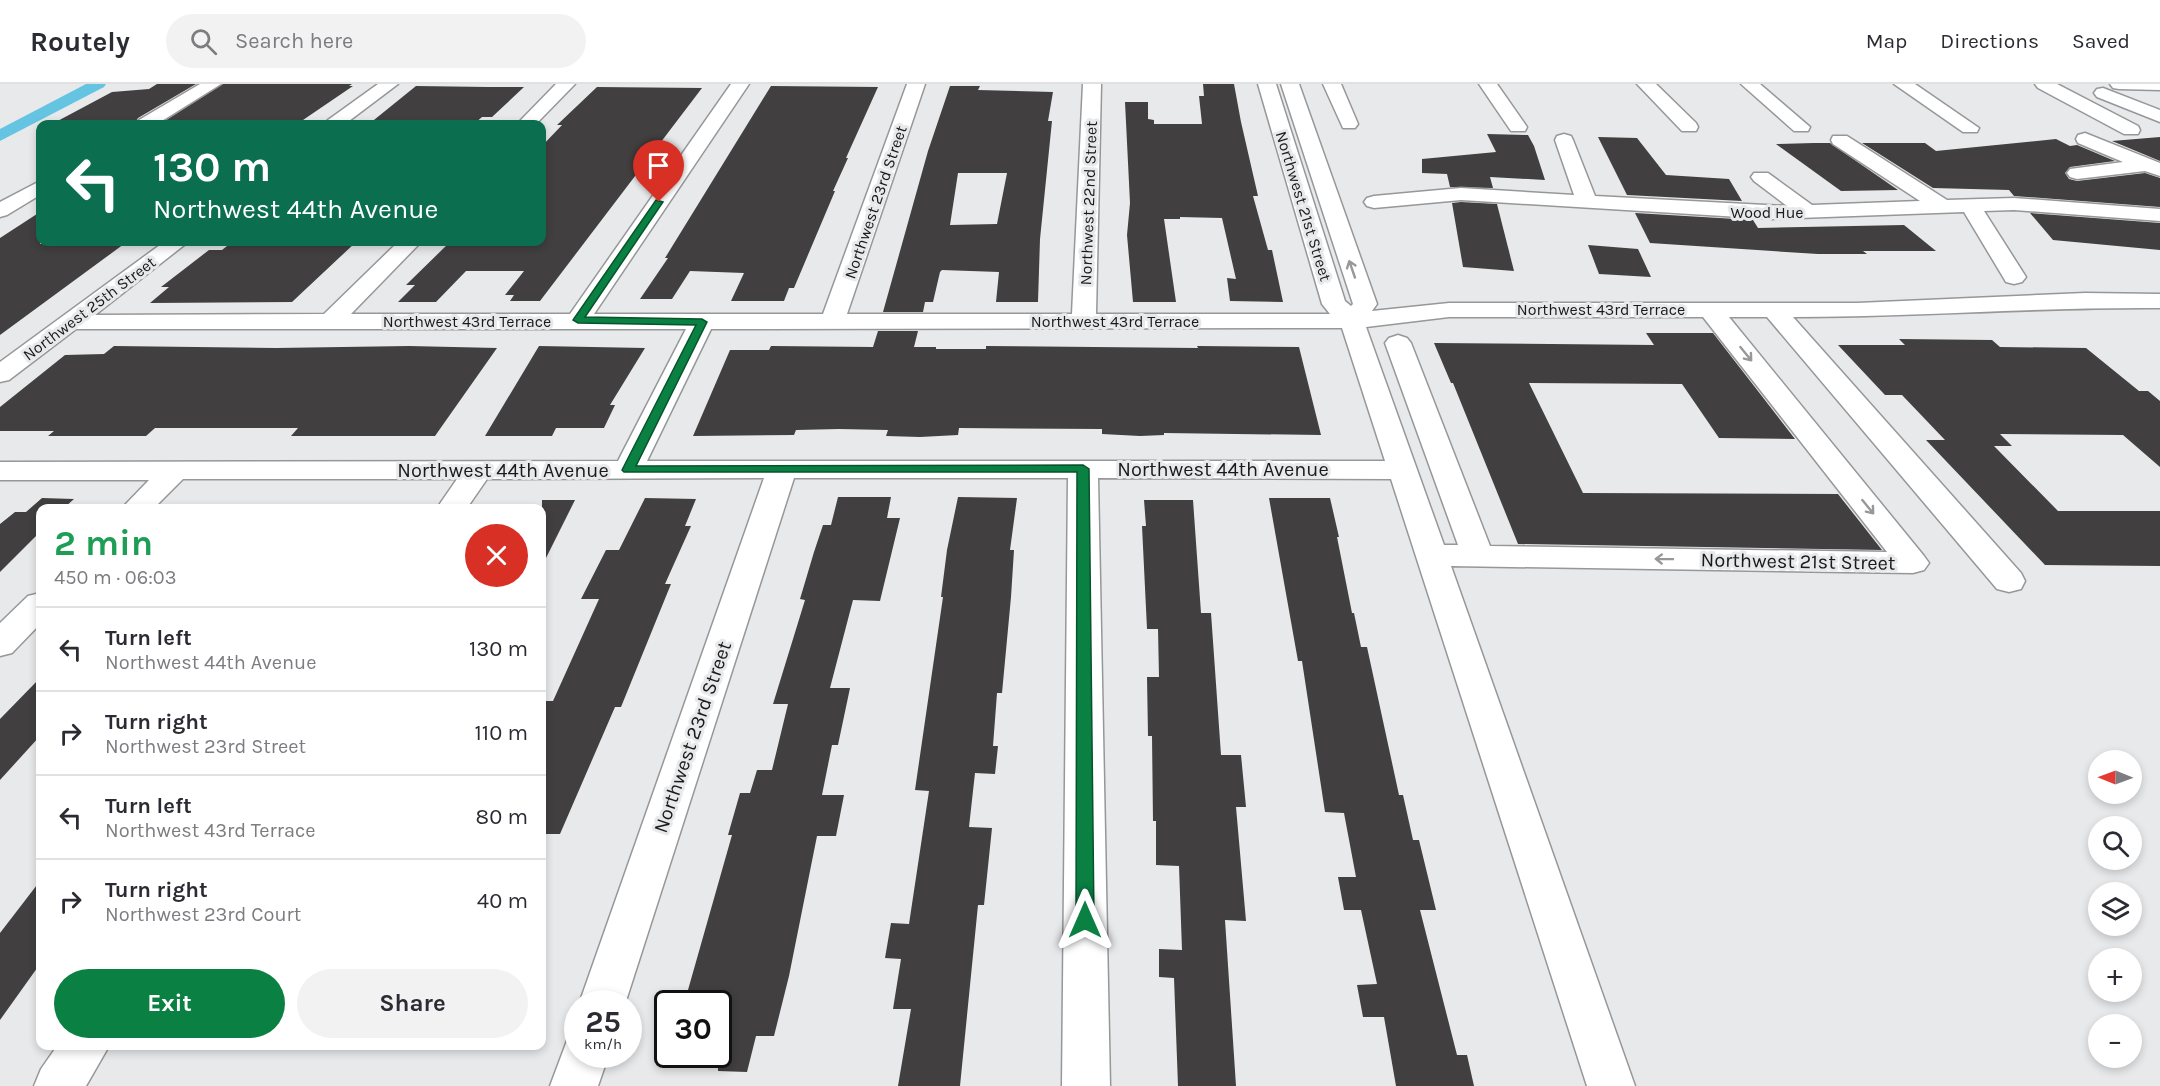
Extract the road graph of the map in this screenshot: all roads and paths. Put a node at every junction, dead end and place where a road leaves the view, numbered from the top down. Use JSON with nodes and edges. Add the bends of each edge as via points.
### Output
{"nodes":[{"id":1,"x":212,"y":84,"type":"edge"},
{"id":2,"x":388,"y":84,"type":"edge"},
{"id":3,"x":566,"y":84,"type":"edge"},
{"id":4,"x":740,"y":84,"type":"edge"},
{"id":5,"x":916,"y":84,"type":"edge"},
{"id":6,"x":1092,"y":84,"type":"edge"},
{"id":7,"x":1267,"y":84,"type":"edge"},
{"id":8,"x":1290,"y":84,"type":"edge"},
{"id":9,"x":1332,"y":84,"type":"edge"},
{"id":10,"x":1488,"y":84,"type":"edge"},
{"id":11,"x":1646,"y":84,"type":"edge"},
{"id":12,"x":1750,"y":84,"type":"edge"},
{"id":13,"x":1902,"y":84,"type":"edge"},
{"id":14,"x":2044,"y":84,"type":"edge"},
{"id":15,"x":2082,"y":84,"type":"edge"},
{"id":16,"x":2160,"y":86,"type":"edge"},
{"id":17,"x":2115,"y":90,"type":"edge"},
{"id":18,"x":2160,"y":96,"type":"edge"},
{"id":19,"x":2160,"y":108,"type":"edge"},
{"id":20,"x":2160,"y":117,"type":"edge"},
{"id":21,"x":152,"y":120,"type":"edge"},
{"id":22,"x":339,"y":120,"type":"edge"},
{"id":23,"x":530,"y":120,"type":"edge"},
{"id":24,"x":1349,"y":124,"type":"dead end"},
{"id":25,"x":1518,"y":127,"type":"dead end"},
{"id":26,"x":1801,"y":127,"type":"dead end"},
{"id":27,"x":1689,"y":128,"type":"dead end"},
{"id":28,"x":1970,"y":128,"type":"dead end"},
{"id":29,"x":2131,"y":130,"type":"dead end"},
{"id":30,"x":2085,"y":139,"type":"dead end"},
{"id":31,"x":1564,"y":140,"type":"dead end"},
{"id":32,"x":1840,"y":140,"type":"dead end"},
{"id":33,"x":2154,"y":168,"type":"edge"},
{"id":34,"x":2077,"y":173,"type":"dead end"},
{"id":35,"x":1761,"y":177,"type":"dead end"},
{"id":36,"x":36,"y":190,"type":"edge"},
{"id":37,"x":1374,"y":202,"type":"dead end"},
{"id":38,"x":1587,"y":203,"type":"junction"},
{"id":39,"x":1970,"y":206,"type":"junction"},
{"id":40,"x":1942,"y":207,"type":"junction"},
{"id":41,"x":0,"y":212,"type":"edge"},
{"id":42,"x":1809,"y":212,"type":"junction"},
{"id":43,"x":2160,"y":215,"type":"edge"},
{"id":44,"x":172,"y":246,"type":"edge"},
{"id":45,"x":406,"y":246,"type":"edge"},
{"id":46,"x":2014,"y":277,"type":"dead end"},
{"id":47,"x":2160,"y":301,"type":"edge"},
{"id":48,"x":1709,"y":309,"type":"junction"},
{"id":49,"x":1773,"y":309,"type":"junction"},
{"id":50,"x":578,"y":320,"type":"junction"},
{"id":51,"x":833,"y":320,"type":"junction"},
{"id":52,"x":331,"y":321,"type":"junction"},
{"id":53,"x":1084,"y":321,"type":"junction"},
{"id":54,"x":1352,"y":321,"type":"junction"},
{"id":55,"x":70,"y":322,"type":"junction"},
{"id":56,"x":702,"y":322,"type":"junction"},
{"id":57,"x":1398,"y":343,"type":"dead end"},
{"id":58,"x":0,"y":374,"type":"edge"},
{"id":59,"x":1083,"y":469,"type":"junction"},
{"id":60,"x":176,"y":470,"type":"junction"},
{"id":61,"x":478,"y":470,"type":"junction"},
{"id":62,"x":628,"y":470,"type":"junction"},
{"id":63,"x":782,"y":470,"type":"junction"},
{"id":64,"x":1401,"y":470,"type":"junction"},
{"id":65,"x":0,"y":471,"type":"edge"},
{"id":66,"x":141,"y":504,"type":"edge"},
{"id":67,"x":455,"y":504,"type":"edge"},
{"id":68,"x":1431,"y":555,"type":"junction"},
{"id":69,"x":1478,"y":556,"type":"junction"},
{"id":70,"x":2009,"y":581,"type":"dead end"},
{"id":71,"x":36,"y":608,"type":"edge"},
{"id":72,"x":0,"y":644,"type":"edge"},
{"id":73,"x":607,"y":990,"type":"edge"},
{"id":74,"x":83,"y":1050,"type":"edge"},
{"id":75,"x":580,"y":1068,"type":"edge"},
{"id":76,"x":58,"y":1086,"type":"edge"},
{"id":77,"x":574,"y":1086,"type":"edge"},
{"id":78,"x":1086,"y":1086,"type":"edge"},
{"id":79,"x":1611,"y":1086,"type":"edge"}],
"edges":[{"from":1,"to":21,"type":"street"},
{"from":2,"to":22,"type":"street"},
{"from":3,"to":23,"type":"street"},
{"from":4,"to":50,"type":"street"},
{"from":5,"to":51,"type":"street","name":"Northwest 23rd Street"},
{"from":6,"to":53,"type":"street","name":"Northwest 22nd Street"},
{"from":7,"to":54,"type":"street","name":"Northwest 21st Street","via":[[1334,303]]},
{"from":54,"to":8,"type":"street","name":"Northwest 21st Street","one_way":true,"via":[[1365,304]]},
{"from":9,"to":24,"type":"street"},
{"from":10,"to":25,"type":"street"},
{"from":11,"to":27,"type":"street"},
{"from":12,"to":26,"type":"street"},
{"from":13,"to":28,"type":"street"},
{"from":14,"to":29,"type":"street"},
{"from":15,"to":17,"type":"street"},
{"from":16,"to":17,"type":"street"},
{"from":17,"to":18,"type":"street"},
{"from":17,"to":19,"type":"street"},
{"from":17,"to":20,"type":"street"},
{"from":30,"to":33,"type":"street"},
{"from":31,"to":38,"type":"street"},
{"from":32,"to":40,"type":"street"},
{"from":33,"to":34,"type":"street"},
{"from":35,"to":42,"type":"street"},
{"from":36,"to":41,"type":"street"},
{"from":37,"to":38,"type":"street","name":"Wood Hue","via":[[1461,195]]},
{"from":38,"to":42,"type":"street","name":"Wood Hue","via":[[1742,213]]},
{"from":39,"to":40,"type":"street","name":"Wood Hue"},
{"from":39,"to":43,"type":"street","name":"Wood Hue","via":[[2014,204]]},
{"from":39,"to":46,"type":"street"},
{"from":40,"to":42,"type":"street","name":"Wood Hue"},
{"from":44,"to":55,"type":"street","name":"Northwest 25th Street"},
{"from":45,"to":52,"type":"street"},
{"from":47,"to":49,"type":"street","name":"Northwest 43rd Terrace"},
{"from":48,"to":49,"type":"street","name":"Northwest 43rd Terrace"},
{"from":48,"to":54,"type":"street","name":"Northwest 43rd Terrace","via":[[1449,310]]},
{"from":48,"to":69,"type":"street","name":"Northwest 21st Street","one_way":true,"via":[[1913,563]]},
{"from":49,"to":70,"type":"street"},
{"from":50,"to":52,"type":"street","name":"Northwest 43rd Terrace"},
{"from":50,"to":56,"type":"street","name":"Northwest 43rd Terrace"},
{"from":51,"to":53,"type":"street","name":"Northwest 43rd Terrace"},
{"from":51,"to":56,"type":"street","name":"Northwest 43rd Terrace"},
{"from":52,"to":55,"type":"street","name":"Northwest 43rd Terrace"},
{"from":53,"to":54,"type":"street","name":"Northwest 43rd Terrace"},
{"from":54,"to":64,"type":"street","name":"Northwest 21st Street"},
{"from":55,"to":58,"type":"street","name":"Northwest 25th Street"},
{"from":56,"to":62,"type":"street"},
{"from":57,"to":69,"type":"street"},
{"from":59,"to":63,"type":"street","name":"Northwest 44th Avenue"},
{"from":59,"to":64,"type":"street","name":"Northwest 44th Avenue"},
{"from":59,"to":78,"type":"street"},
{"from":60,"to":61,"type":"street","name":"Northwest 44th Avenue"},
{"from":60,"to":65,"type":"street","name":"Northwest 44th Avenue"},
{"from":60,"to":66,"type":"street"},
{"from":61,"to":62,"type":"street","name":"Northwest 44th Avenue"},
{"from":61,"to":67,"type":"street"},
{"from":62,"to":63,"type":"street","name":"Northwest 44th Avenue"},
{"from":63,"to":73,"type":"street","name":"Northwest 23rd Street"},
{"from":64,"to":68,"type":"street","name":"Northwest 21st Street"},
{"from":68,"to":69,"type":"street","name":"Northwest 21st Street"},
{"from":68,"to":79,"type":"street","name":"Northwest 21st Street"},
{"from":71,"to":72,"type":"street"},
{"from":74,"to":76,"type":"street"},
{"from":75,"to":77,"type":"street"}]}
